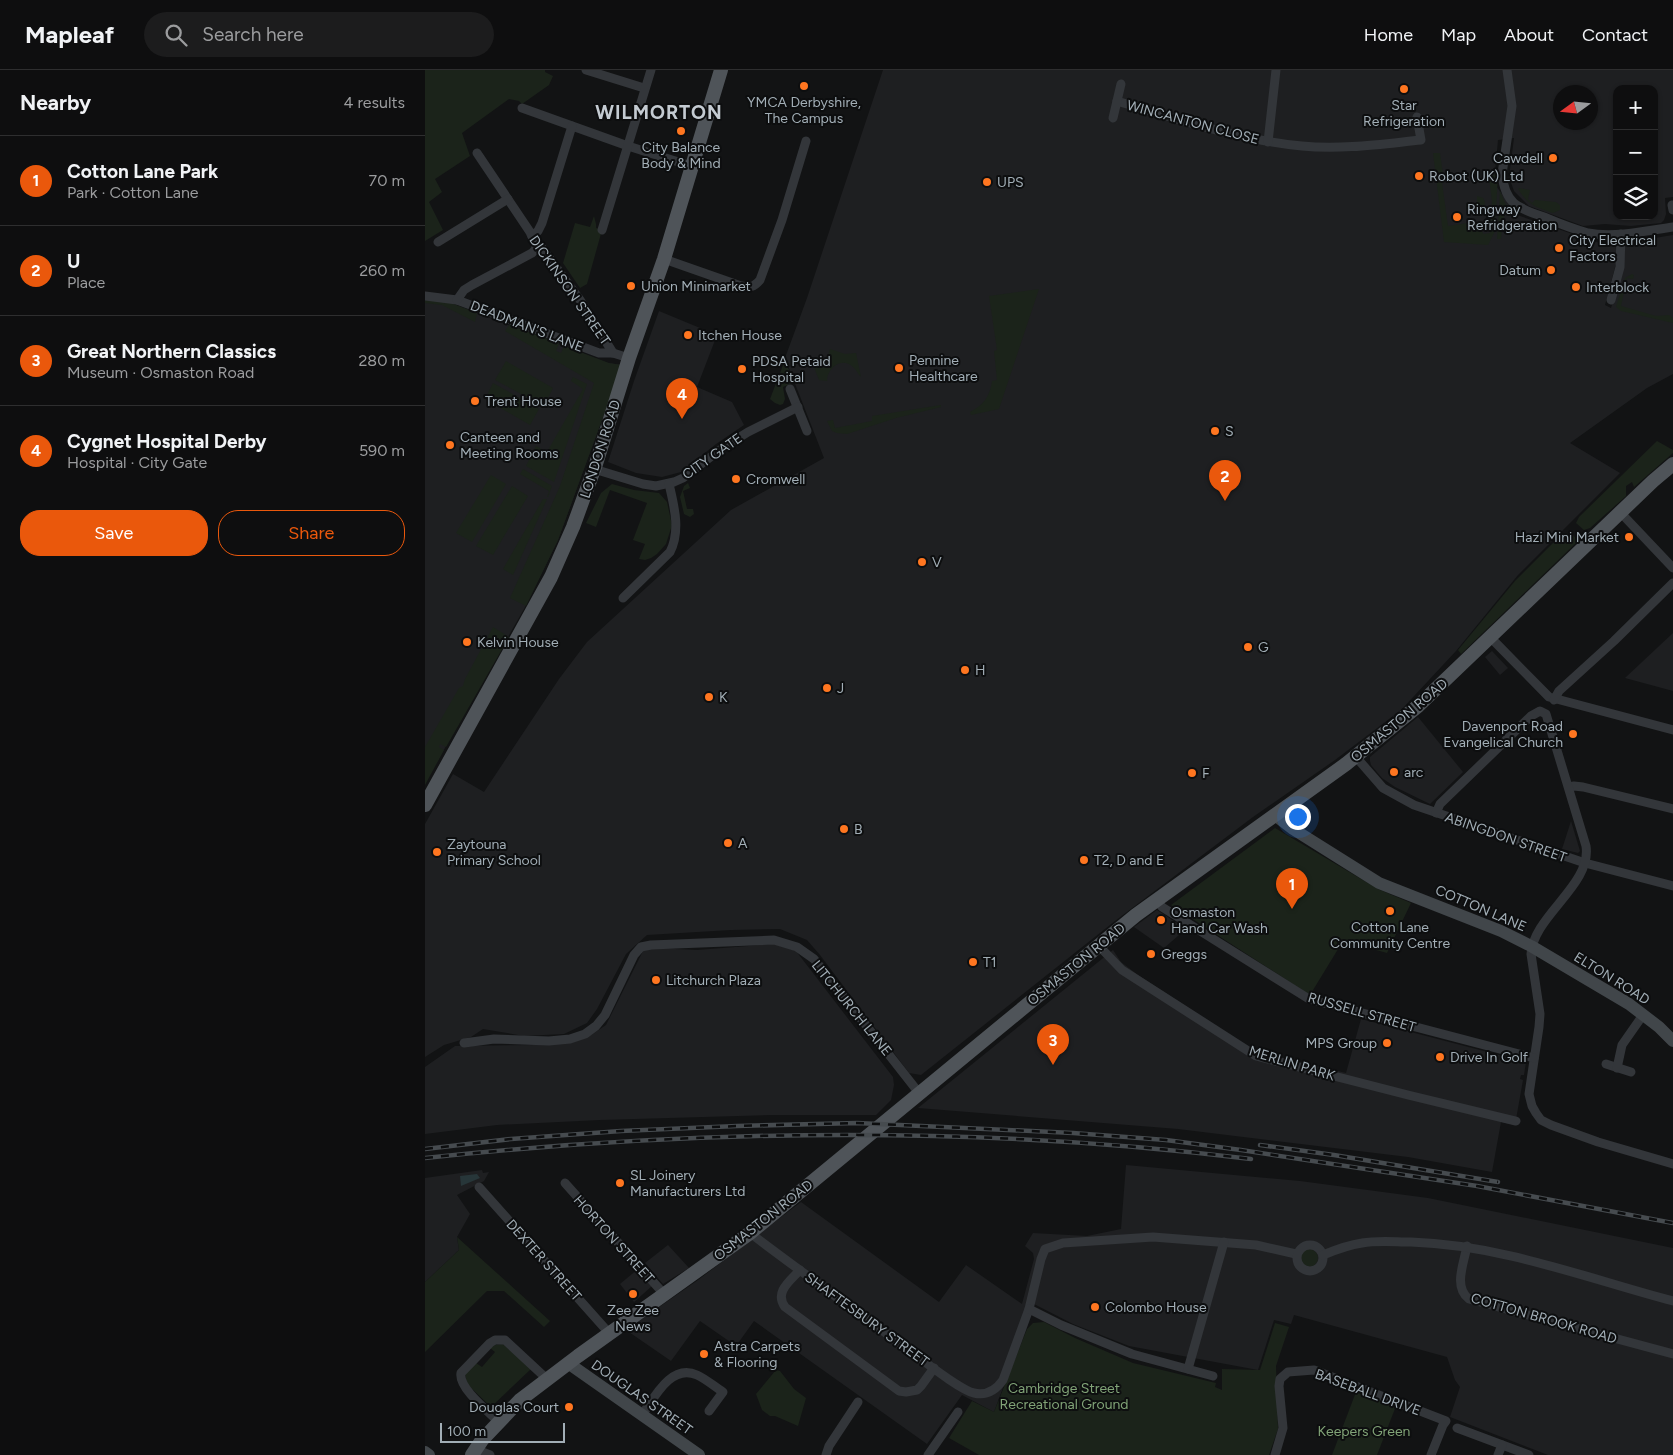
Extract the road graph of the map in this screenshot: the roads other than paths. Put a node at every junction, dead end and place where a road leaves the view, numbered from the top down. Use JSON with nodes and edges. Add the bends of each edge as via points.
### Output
{"nodes":[{"id":1,"x":586,"y":70,"type":"edge"},
{"id":2,"x":651,"y":70,"type":"edge"},
{"id":3,"x":721,"y":70,"type":"edge"},
{"id":4,"x":1276,"y":70,"type":"edge"},
{"id":5,"x":1507,"y":70,"type":"edge"},
{"id":6,"x":1121,"y":84,"type":"dead end"},
{"id":7,"x":644,"y":88,"type":"junction"},
{"id":8,"x":1117,"y":101,"type":"junction"},
{"id":9,"x":522,"y":108,"type":"dead end"},
{"id":10,"x":535,"y":112,"type":"junction"},
{"id":11,"x":1417,"y":117,"type":"dead end"},
{"id":12,"x":1113,"y":118,"type":"dead end"},
{"id":13,"x":532,"y":122,"type":"dead end"},
{"id":14,"x":572,"y":126,"type":"junction"},
{"id":15,"x":806,"y":141,"type":"dead end"},
{"id":16,"x":1269,"y":142,"type":"junction"},
{"id":17,"x":628,"y":146,"type":"junction"},
{"id":18,"x":477,"y":152,"type":"dead end"},
{"id":19,"x":691,"y":166,"type":"junction"},
{"id":20,"x":508,"y":199,"type":"junction"},
{"id":21,"x":1673,"y":227,"type":"edge"},
{"id":22,"x":602,"y":230,"type":"dead end"},
{"id":23,"x":1621,"y":234,"type":"junction"},
{"id":24,"x":532,"y":236,"type":"junction"},
{"id":25,"x":437,"y":242,"type":"dead end"},
{"id":26,"x":537,"y":248,"type":"junction"},
{"id":27,"x":664,"y":259,"type":"junction"},
{"id":28,"x":425,"y":296,"type":"edge"},
{"id":29,"x":457,"y":300,"type":"junction"},
{"id":30,"x":1611,"y":300,"type":"dead end"},
{"id":31,"x":613,"y":353,"type":"junction"},
{"id":32,"x":629,"y":358,"type":"junction"},
{"id":33,"x":791,"y":389,"type":"dead end"},
{"id":34,"x":798,"y":408,"type":"junction"},
{"id":35,"x":807,"y":431,"type":"dead end"},
{"id":36,"x":1673,"y":464,"type":"edge"},
{"id":37,"x":594,"y":469,"type":"junction"},
{"id":38,"x":669,"y":484,"type":"junction"},
{"id":39,"x":1620,"y":512,"type":"junction"},
{"id":40,"x":1673,"y":568,"type":"edge"},
{"id":41,"x":1673,"y":583,"type":"edge"},
{"id":42,"x":623,"y":598,"type":"dead end"},
{"id":43,"x":1491,"y":638,"type":"junction"},
{"id":44,"x":1554,"y":700,"type":"junction"},
{"id":45,"x":1673,"y":730,"type":"edge"},
{"id":46,"x":1356,"y":757,"type":"junction"},
{"id":47,"x":1569,"y":788,"type":"junction"},
{"id":48,"x":425,"y":805,"type":"edge"},
{"id":49,"x":1673,"y":809,"type":"edge"},
{"id":50,"x":1436,"y":813,"type":"junction"},
{"id":51,"x":1276,"y":814,"type":"junction"},
{"id":52,"x":1585,"y":864,"type":"junction"},
{"id":53,"x":1673,"y":886,"type":"edge"},
{"id":54,"x":1156,"y":899,"type":"junction"},
{"id":55,"x":1098,"y":944,"type":"junction"},
{"id":56,"x":1531,"y":946,"type":"junction"},
{"id":57,"x":1643,"y":1015,"type":"junction"},
{"id":58,"x":1672,"y":1037,"type":"edge"},
{"id":59,"x":464,"y":1043,"type":"dead end"},
{"id":60,"x":1534,"y":1058,"type":"junction"},
{"id":61,"x":1606,"y":1064,"type":"dead end"},
{"id":62,"x":1617,"y":1068,"type":"junction"},
{"id":63,"x":1631,"y":1072,"type":"dead end"},
{"id":64,"x":919,"y":1093,"type":"junction"},
{"id":65,"x":1516,"y":1121,"type":"dead end"},
{"id":66,"x":1673,"y":1164,"type":"edge"},
{"id":67,"x":565,"y":1183,"type":"dead end"},
{"id":68,"x":479,"y":1187,"type":"dead end"},
{"id":69,"x":750,"y":1233,"type":"junction"},
{"id":70,"x":1224,"y":1242,"type":"junction"},
{"id":71,"x":1467,"y":1246,"type":"junction"},
{"id":72,"x":1296,"y":1254,"type":"junction"},
{"id":73,"x":1323,"y":1255,"type":"junction"},
{"id":74,"x":800,"y":1270,"type":"junction"},
{"id":75,"x":664,"y":1294,"type":"junction"},
{"id":76,"x":1673,"y":1301,"type":"edge"},
{"id":77,"x":1029,"y":1309,"type":"junction"},
{"id":78,"x":609,"y":1333,"type":"junction"},
{"id":79,"x":1673,"y":1354,"type":"edge"},
{"id":80,"x":568,"y":1364,"type":"junction"},
{"id":81,"x":934,"y":1368,"type":"junction"},
{"id":82,"x":1188,"y":1369,"type":"junction"},
{"id":83,"x":1213,"y":1376,"type":"dead end"},
{"id":84,"x":547,"y":1378,"type":"junction"},
{"id":85,"x":858,"y":1402,"type":"dead end"},
{"id":86,"x":709,"y":1411,"type":"dead end"},
{"id":87,"x":958,"y":1412,"type":"dead end"},
{"id":88,"x":642,"y":1415,"type":"junction"},
{"id":89,"x":499,"y":1422,"type":"junction"},
{"id":90,"x":1457,"y":1428,"type":"dead end"},
{"id":91,"x":1502,"y":1445,"type":"junction"},
{"id":92,"x":425,"y":1452,"type":"edge"},
{"id":93,"x":474,"y":1452,"type":"edge"},
{"id":94,"x":429,"y":1455,"type":"edge"},
{"id":95,"x":490,"y":1455,"type":"edge"},
{"id":96,"x":699,"y":1455,"type":"edge"},
{"id":97,"x":826,"y":1455,"type":"edge"},
{"id":98,"x":928,"y":1455,"type":"edge"},
{"id":99,"x":1275,"y":1455,"type":"edge"},
{"id":100,"x":1431,"y":1455,"type":"edge"},
{"id":101,"x":1498,"y":1455,"type":"edge"},
{"id":102,"x":1529,"y":1455,"type":"edge"}],
"edges":[{"from":1,"to":7,"type":"street"},
{"from":2,"to":7,"type":"street"},
{"from":3,"to":19,"type":"main road","name":"LONDON ROAD"},
{"from":4,"to":16,"type":"street","name":"WINCANTON CLOSE"},
{"from":5,"to":23,"type":"street","via":[[1512,106],[1502,174],[1511,201],[1523,210],[1589,233]]},
{"from":6,"to":8,"type":"street","name":"WINCANTON CLOSE"},
{"from":7,"to":17,"type":"street"},
{"from":8,"to":12,"type":"street","name":"WINCANTON CLOSE"},
{"from":8,"to":16,"type":"street","name":"WINCANTON CLOSE"},
{"from":9,"to":10,"type":"street"},
{"from":10,"to":13,"type":"street"},
{"from":10,"to":14,"type":"street"},
{"from":11,"to":16,"type":"street","name":"WINCANTON CLOSE","via":[[1421,140],[1329,147]]},
{"from":14,"to":17,"type":"street"},
{"from":14,"to":24,"type":"street","via":[[542,223]]},
{"from":15,"to":27,"type":"street","via":[[782,220],[756,286],[741,286]]},
{"from":17,"to":19,"type":"street"},
{"from":17,"to":22,"type":"street","via":[[602,215]]},
{"from":18,"to":20,"type":"street","name":"DICKINSON STREET"},
{"from":19,"to":27,"type":"main road","name":"LONDON ROAD"},
{"from":20,"to":24,"type":"street","name":"DICKINSON STREET"},
{"from":20,"to":25,"type":"street"},
{"from":21,"to":23,"type":"street"},
{"from":23,"to":30,"type":"street","via":[[1620,270]]},
{"from":24,"to":26,"type":"street","name":"DICKINSON STREET"},
{"from":26,"to":29,"type":"street","via":[[471,285]]},
{"from":26,"to":31,"type":"street","name":"DICKINSON STREET","via":[[542,248],[556,266]]},
{"from":27,"to":32,"type":"main road","name":"LONDON ROAD"},
{"from":28,"to":29,"type":"street","name":"DEADMAN'S LANE"},
{"from":29,"to":31,"type":"street","name":"DEADMAN'S LANE","via":[[599,353]]},
{"from":31,"to":32,"type":"street","name":"DEADMAN'S LANE"},
{"from":32,"to":37,"type":"main road","name":"LONDON ROAD"},
{"from":33,"to":34,"type":"street"},
{"from":34,"to":35,"type":"street"},
{"from":34,"to":38,"type":"street","name":"CITY GATE","via":[[748,432],[683,478]]},
{"from":36,"to":39,"type":"main road","name":"OSMASTON ROAD"},
{"from":37,"to":38,"type":"street","name":"CITY GATE","via":[[643,484]]},
{"from":37,"to":48,"type":"main road","name":"LONDON ROAD","via":[[551,576]]},
{"from":38,"to":42,"type":"street","via":[[677,534],[675,543],[670,552]]},
{"from":39,"to":40,"type":"street"},
{"from":39,"to":43,"type":"main road","name":"OSMASTON ROAD"},
{"from":41,"to":44,"type":"street","via":[[1559,691]]},
{"from":43,"to":44,"type":"street","via":[[1542,692]]},
{"from":43,"to":46,"type":"main road","name":"OSMASTON ROAD","via":[[1418,706]]},
{"from":44,"to":45,"type":"street"},
{"from":46,"to":50,"type":"street","name":"ABINGDON STREET","via":[[1388,792]]},
{"from":46,"to":51,"type":"main road","name":"OSMASTON ROAD"},
{"from":47,"to":49,"type":"street","via":[[1574,786]]},
{"from":47,"to":50,"type":"street","via":[[1547,716],[1537,712],[1440,804]]},
{"from":47,"to":52,"type":"street","via":[[1586,846]]},
{"from":50,"to":52,"type":"street","name":"ABINGDON STREET"},
{"from":51,"to":54,"type":"main road","name":"OSMASTON ROAD"},
{"from":51,"to":56,"type":"street","name":"COTTON LANE","via":[[1293,829],[1379,883]]},
{"from":52,"to":53,"type":"street","name":"ABINGDON STREET"},
{"from":52,"to":56,"type":"street"},
{"from":54,"to":55,"type":"main road","name":"OSMASTON ROAD"},
{"from":54,"to":60,"type":"street","name":"RUSSELL STREET","via":[[1162,907],[1309,998]]},
{"from":55,"to":64,"type":"main road","name":"OSMASTON ROAD"},
{"from":55,"to":65,"type":"street","name":"MERLIN PARK","via":[[1122,970],[1256,1056]]},
{"from":56,"to":57,"type":"street","name":"ELTON ROAD"},
{"from":56,"to":60,"type":"street","name":"COTTON LANE","via":[[1540,1014]]},
{"from":57,"to":58,"type":"street","name":"ELTON ROAD"},
{"from":57,"to":62,"type":"street","via":[[1622,1045]]},
{"from":59,"to":64,"type":"street","name":"LITCHURCH LANE","via":[[494,1039],[549,1042],[585,1034],[605,1015],[641,947],[774,940],[797,947],[814,959]]},
{"from":60,"to":66,"type":"street","name":"COTTON LANE","via":[[1529,1094],[1533,1110],[1541,1120],[1598,1142]]},
{"from":61,"to":62,"type":"street"},
{"from":62,"to":63,"type":"street"},
{"from":64,"to":69,"type":"main road","name":"OSMASTON ROAD"},
{"from":67,"to":75,"type":"street","name":"HORTON STREET"},
{"from":68,"to":78,"type":"street","name":"DEXTER STREET"},
{"from":69,"to":74,"type":"street","name":"SHAFTESBURY STREET"},
{"from":69,"to":75,"type":"main road","name":"OSMASTON ROAD"},
{"from":70,"to":72,"type":"street","name":"SHAFTESBURY STREET"},
{"from":70,"to":77,"type":"street","name":"SHAFTESBURY STREET","via":[[1153,1237],[1053,1245],[1045,1249],[1041,1258]]},
{"from":70,"to":82,"type":"street"},
{"from":71,"to":73,"type":"street","via":[[1372,1241]]},
{"from":71,"to":76,"type":"street","via":[[1552,1266]]},
{"from":71,"to":79,"type":"street","name":"COTTON BROOK ROAD","via":[[1460,1282],[1469,1299]]},
{"from":72,"to":73,"type":"street","via":[[1310,1244],[1318,1247]]},
{"from":72,"to":73,"type":"street","via":[[1299,1266],[1307,1272],[1319,1268]]},
{"from":74,"to":81,"type":"street","name":"SHAFTESBURY STREET"},
{"from":74,"to":81,"type":"street","name":"SHAFTESBURY STREET","via":[[781,1291],[782,1303],[879,1377],[899,1391],[912,1391],[921,1386]]},
{"from":75,"to":78,"type":"main road","name":"OSMASTON ROAD"},
{"from":77,"to":81,"type":"street","name":"SHAFTESBURY STREET","via":[[1003,1380],[994,1390],[982,1394],[971,1392]]},
{"from":77,"to":82,"type":"street","via":[[1132,1354]]},
{"from":78,"to":80,"type":"main road","name":"OSMASTON ROAD"},
{"from":80,"to":84,"type":"main road","name":"OSMASTON ROAD"},
{"from":80,"to":88,"type":"street","name":"DOUGLAS STREET"},
{"from":82,"to":83,"type":"street"},
{"from":84,"to":89,"type":"main road","name":"OSMASTON ROAD"},
{"from":84,"to":89,"type":"street","via":[[505,1340],[490,1343],[460,1377],[464,1386]]},
{"from":85,"to":97,"type":"street"},
{"from":86,"to":88,"type":"street","via":[[723,1392],[697,1375],[688,1373],[668,1380]]},
{"from":87,"to":98,"type":"street"},
{"from":88,"to":96,"type":"street","name":"DOUGLAS STREET"},
{"from":89,"to":93,"type":"main road","name":"OSMASTON ROAD"},
{"from":90,"to":91,"type":"street"},
{"from":91,"to":101,"type":"street"},
{"from":91,"to":102,"type":"street"},
{"from":92,"to":94,"type":"street"},
{"from":93,"to":95,"type":"street"},
{"from":99,"to":100,"type":"street","name":"BASEBALL DRIVE","via":[[1283,1428],[1280,1379],[1294,1370],[1314,1370],[1444,1423]]}]}
